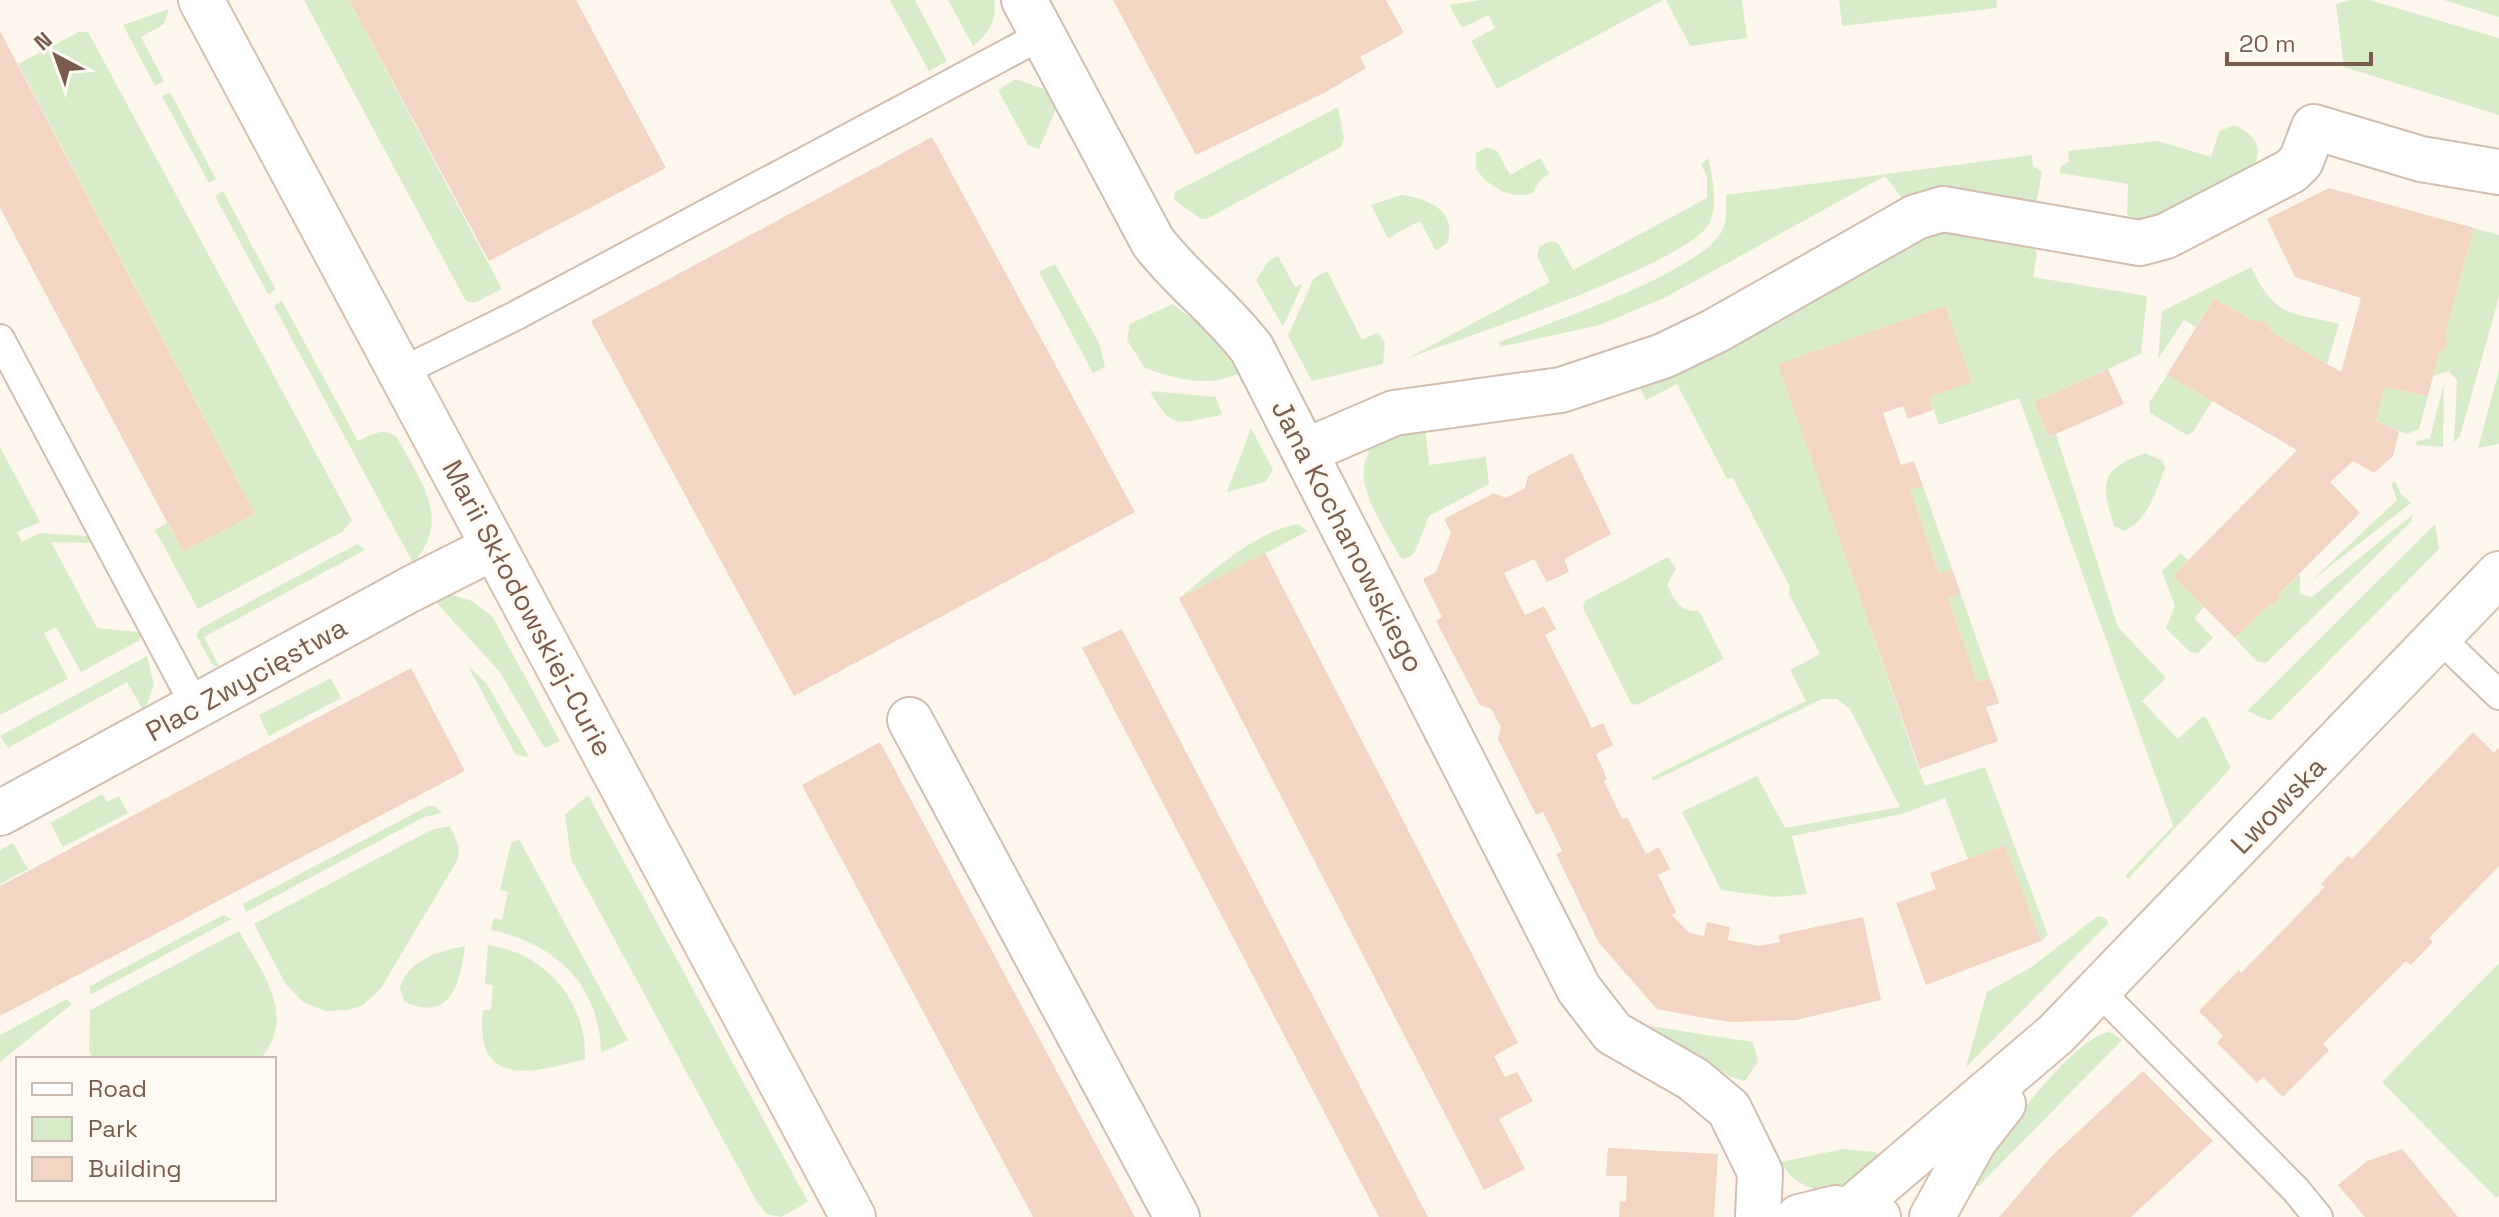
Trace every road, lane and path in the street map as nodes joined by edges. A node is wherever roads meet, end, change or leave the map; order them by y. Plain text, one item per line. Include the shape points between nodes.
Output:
1 (201, 0) edge
2 (1033, 17) edge
3 (2499, 172) edge
4 (0, 339) edge
5 (401, 372) junction
6 (1306, 451) junction
7 (494, 547) junction
8 (2499, 574) edge
9 (2440, 638) junction
10 (2499, 695) edge
11 (196, 707) junction
12 (910, 720) dead end
13 (0, 813) edge
14 (2099, 991) junction
15 (2056, 1034) junction
16 (1760, 1172) junction
17 (1837, 1213) edge
18 (853, 1217) edge
19 (1177, 1217) edge
20 (1758, 1217) edge
21 (1932, 1217) edge
22 (2318, 1217) edge

1 - 5 street, Marii Skłodowskiej-Curie
2 - 5 lane
2 - 6 street, Jana Kochanowskiego via 1153,242 1238,330
3 - 6 street via 2421,159 2314,127 2301,161 2291,171 2166,236 2140,243 1943,209 1916,217 1663,356 1561,390 1394,413
4 - 11 lane
5 - 7 street, Marii Skłodowskiej-Curie
6 - 16 street, Jana Kochanowskiego via 1579,989 1613,1033 1693,1079 1729,1109
7 - 11 street, Plac Zwycięstwa
7 - 18 street, Marii Skłodowskiej-Curie
8 - 9 street, Lwowska
9 - 10 lane
9 - 14 street, Lwowska
11 - 13 street, Plac Zwycięstwa
12 - 19 street
14 - 15 street, Lwowska
14 - 22 lane
15 - 17 street, Lwowska
15 - 21 street, Lwowska via 1974,1141
16 - 17 street, Jana Kochanowskiego via 1793,1196
16 - 20 street, Jana Kochanowskiego

